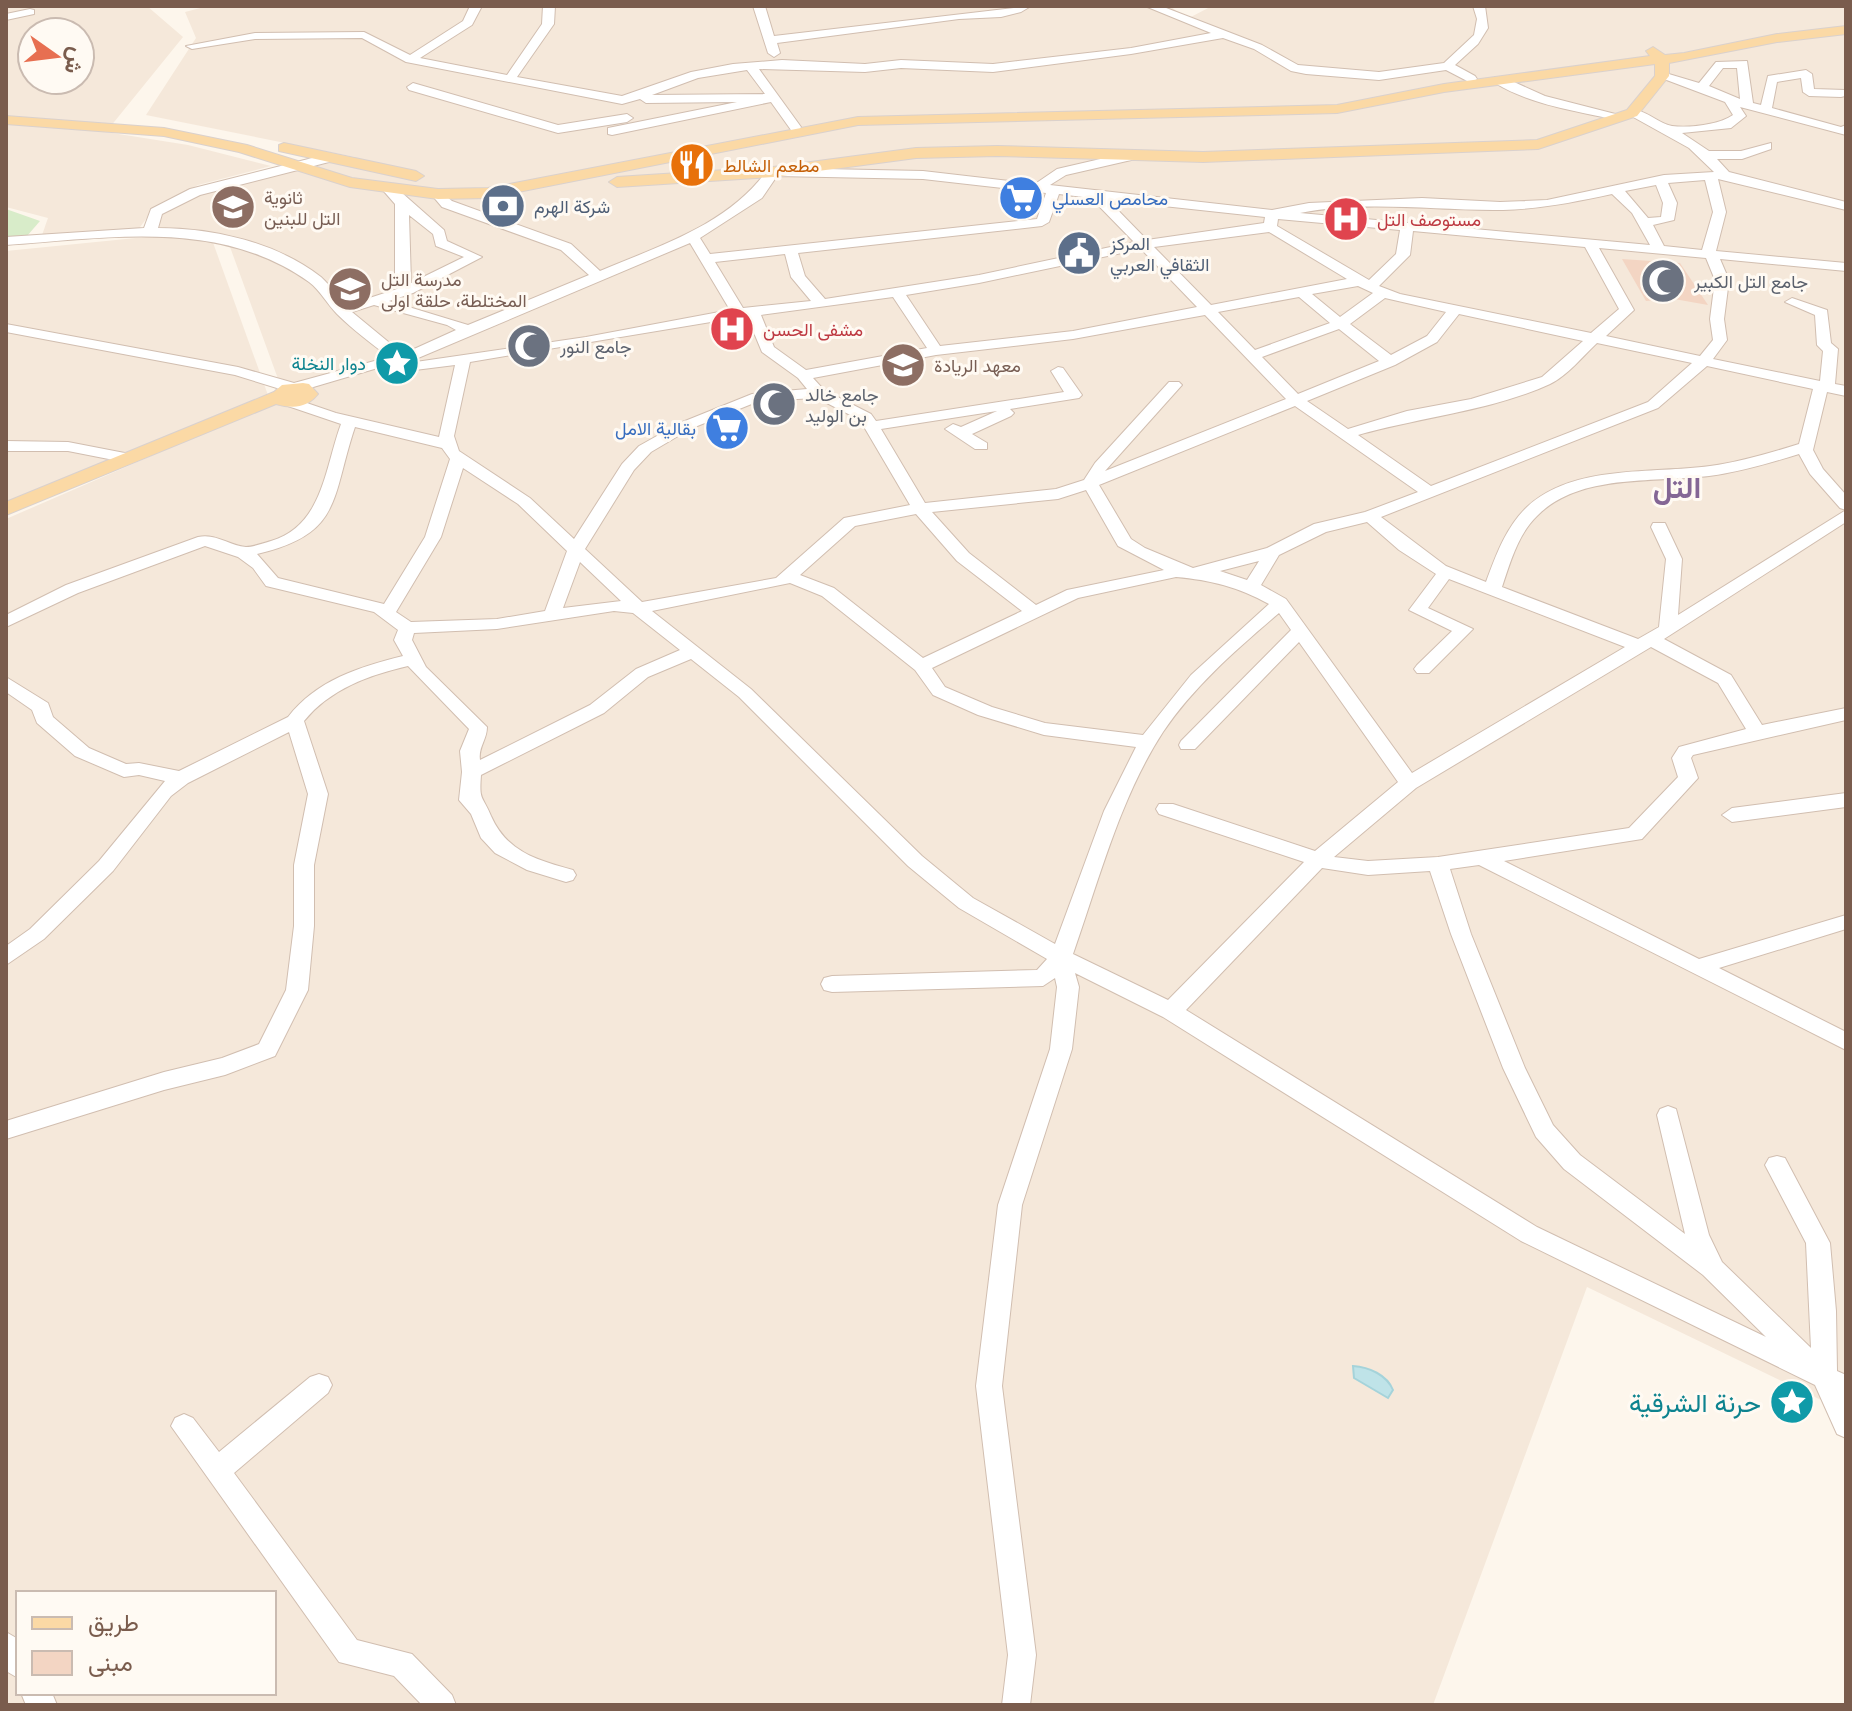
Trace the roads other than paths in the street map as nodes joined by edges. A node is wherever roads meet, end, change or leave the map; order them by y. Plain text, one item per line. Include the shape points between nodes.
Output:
1 (476, 6) edge
2 (549, 6) edge
3 (759, 6) edge
4 (1025, 6) edge
5 (1151, 6) edge
6 (1479, 6) edge
7 (30, 12) dead end
8 (6, 17) edge
9 (1846, 30) edge
10 (1822, 33) junction
11 (1224, 34) junction
12 (770, 40) junction
13 (192, 46) dead end
14 (1640, 54) junction
15 (410, 60) junction
16 (778, 65) junction
17 (1448, 66) junction
18 (751, 67) junction
19 (1662, 69) junction
20 (511, 77) junction
21 (1471, 79) junction
22 (1499, 80) junction
23 (413, 87) dead end
24 (1702, 87) junction
25 (1844, 95) edge
26 (774, 98) junction
27 (700, 99) junction
28 (622, 100) junction
29 (1730, 100) junction
30 (1747, 104) junction
31 (1766, 109) junction
32 (1627, 115) junction
33 (6, 118) edge
34 (795, 127) junction
35 (1846, 129) edge
36 (1668, 130) junction
37 (612, 131) dead end
38 (1767, 146) dead end
39 (1135, 155) junction
40 (1708, 155) junction
41 (328, 158) junction
42 (296, 166) junction
43 (773, 172) junction
44 (399, 174) junction
45 (1717, 176) junction
46 (720, 177) junction
47 (1660, 180) junction
48 (538, 183) junction
49 (388, 188) junction
50 (489, 188) junction
51 (1037, 188) junction
52 (1054, 190) junction
53 (1616, 191) junction
54 (1093, 192) junction
55 (438, 194) junction
56 (402, 203) junction
57 (1846, 206) edge
58 (1271, 221) junction
59 (1645, 222) junction
60 (1407, 228) junction
61 (150, 232) junction
62 (693, 237) junction
63 (6, 241) edge
64 (1145, 244) junction
65 (1591, 246) junction
66 (790, 249) junction
67 (1660, 252) junction
68 (1710, 256) junction
69 (704, 259) junction
70 (1845, 266) edge
71 (597, 276) junction
72 (1371, 287) junction
73 (408, 290) junction
74 (898, 293) junction
75 (1305, 294) junction
76 (374, 301) junction
77 (1792, 302) dead end
78 (822, 304) junction
79 (1455, 310) junction
80 (342, 311) junction
81 (1206, 311) junction
82 (746, 312) junction
83 (1340, 324) junction
84 (6, 328) edge
85 (468, 330) junction
86 (1596, 340) junction
87 (936, 351) junction
88 (1254, 355) junction
89 (464, 357) junction
90 (402, 362) junction
91 (1390, 362) junction
92 (1703, 362) junction
93 (1058, 371) dead end
94 (803, 375) junction
95 (1174, 385) dead end
96 (1824, 387) junction
97 (1846, 391) edge
98 (819, 393) junction
99 (293, 394) junction
100 (1296, 400) junction
101 (1019, 404) junction
102 (933, 416) junction
103 (350, 420) junction
104 (872, 426) junction
105 (961, 433) junction
106 (1346, 434) junction
107 (447, 444) junction
108 (6, 446) edge
109 (981, 446) dead end
110 (1807, 446) junction
111 (129, 458) junction
112 (458, 459) junction
113 (1090, 483) junction
114 (1429, 492) junction
115 (1846, 505) edge
116 (920, 508) junction
117 (6, 509) edge
118 (1846, 515) edge
119 (1370, 516) junction
120 (6, 519) edge
121 (1659, 527) dead end
122 (576, 549) junction
123 (1273, 552) junction
124 (244, 553) junction
125 (1446, 572) junction
126 (1189, 573) junction
127 (788, 576) junction
128 (1251, 587) junction
129 (1492, 590) junction
130 (1280, 603) junction
131 (638, 608) junction
132 (1034, 612) junction
133 (387, 613) junction
134 (552, 616) junction
135 (6, 622) edge
136 (407, 628) junction
137 (1668, 629) junction
138 (1300, 631) junction
139 (1645, 642) junction
140 (692, 652) junction
141 (413, 659) junction
142 (921, 666) junction
143 (1423, 669) dead end
144 (6, 683) edge
145 (1846, 714) edge
146 (295, 721) junction
147 (1757, 732) junction
148 (1148, 742) junction
149 (1188, 745) dead end
150 (472, 772) junction
151 (181, 778) junction
152 (1409, 783) junction
153 (1846, 800) edge
154 (1166, 809) dead end
155 (1732, 815) dead end
156 (1482, 858) junction
157 (1317, 860) junction
158 (1438, 864) junction
159 (566, 875) dead end
160 (1846, 922) edge
161 (6, 957) edge
162 (1061, 957) junction
163 (1697, 967) junction
164 (832, 984) dead end
165 (1171, 1011) junction
166 (1846, 1042) edge
167 (1668, 1115) dead end
168 (6, 1130) edge
169 (1777, 1165) dead end
170 (1712, 1268) junction
171 (1835, 1382) edge
172 (319, 1385) dead end
173 (184, 1426) dead end
174 (1846, 1426) edge
175 (216, 1471) junction
176 (442, 1705) edge
177 (1016, 1705) edge

1 - 15 street via 468,23
2 - 20 street via 548,24
3 - 12 street
4 - 12 street via 1011,14
5 - 11 street
6 - 17 street via 1479,38
7 - 8 street
9 - 10 main road
10 - 14 main road via 1725,38
10 - 19 main road
11 - 16 street via 993,68
11 - 17 street via 1306,70 1379,76
12 - 16 street
13 - 15 street via 255,36 364,35
14 - 19 main road
14 - 21 main road
14 - 22 main road
15 - 20 street
16 - 18 street
17 - 21 street
18 - 26 street
18 - 28 street via 695,75
19 - 24 street
19 - 32 main road
20 - 28 street
21 - 34 main road via 1309,105 887,112
22 - 32 street via 1529,94
22 - 48 main road via 1299,112 858,121
23 - 27 street via 558,129
24 - 29 street
24 - 30 street via 1720,65 1743,64
25 - 31 street via 1809,92 1806,74 1793,74 1772,79
26 - 27 street
26 - 34 street
26 - 37 street
27 - 28 street
29 - 30 street
29 - 36 street via 1740,116 1727,125
30 - 31 street
31 - 35 street
32 - 36 street
32 - 39 main road via 1538,144
33 - 41 main road via 172,127
33 - 42 main road via 164,132
34 - 50 main road
36 - 40 street
38 - 40 street via 1742,155
39 - 43 main road via 916,153
39 - 51 street via 1062,172
40 - 45 street
41 - 42 street
41 - 44 main road
42 - 49 main road
42 - 61 street via 176,199 156,212
43 - 46 main road
43 - 51 street via 923,175
43 - 62 street via 757,195
44 - 49 main road
44 - 50 main road
45 - 47 street
45 - 57 street
45 - 68 street via 1721,215 1708,248
46 - 48 main road
46 - 50 main road via 580,191
47 - 53 street
47 - 59 street via 1670,203 1667,220
48 - 50 main road
49 - 55 main road
49 - 56 street
50 - 55 main road
51 - 52 street
52 - 54 street
52 - 66 street via 1042,222
53 - 58 street via 1547,204 1309,207
53 - 59 street
54 - 58 street
54 - 64 street
55 - 71 street via 447,204 566,247
56 - 73 street via 401,265
56 - 73 street via 439,233 441,243 475,257
58 - 60 street
58 - 64 street
58 - 72 street
59 - 67 street
60 - 65 street
60 - 72 street via 1403,255
61 - 63 street
61 - 80 street via 207,233 267,252 316,280
62 - 69 street
62 - 71 street
64 - 74 street
64 - 81 street
65 - 67 street
65 - 86 street via 1627,310
66 - 69 street
66 - 78 street via 798,277
67 - 68 street
68 - 70 street
68 - 92 street via 1722,280 1720,340
69 - 82 street
71 - 85 street
72 - 75 street
72 - 79 street
72 - 83 street
73 - 76 street
74 - 78 street
74 - 87 street
75 - 81 street
75 - 83 street
76 - 80 street
76 - 85 street
77 - 96 street via 1822,313 1824,345 1831,349
78 - 82 street
79 - 86 street
79 - 91 street via 1432,339
80 - 90 street
81 - 87 street via 1041,340
81 - 88 street
82 - 89 street
82 - 94 street via 767,349
83 - 88 street
83 - 91 street
84 - 99 street via 155,354
85 - 90 street
86 - 92 street
86 - 106 street via 1547,380
87 - 94 street
88 - 100 street
89 - 90 street
89 - 107 street
90 - 99 street
91 - 100 street
92 - 96 street
92 - 114 street via 1653,405
93 - 101 street via 1074,395
94 - 98 street
95 - 113 street
96 - 97 street
96 - 110 street
98 - 104 street via 866,417
98 - 122 street via 757,397 685,426 645,449
99 - 103 street via 331,417
99 - 111 main road
99 - 120 main road
100 - 106 street
100 - 113 street
101 - 102 street
101 - 105 street
102 - 104 street
102 - 105 street
103 - 107 street
103 - 124 street via 317,520 292,539
104 - 116 street
105 - 109 street
106 - 114 street
107 - 112 street
108 - 111 street via 86,446
110 - 115 street via 1816,471
110 - 129 street via 1723,469 1567,489 1537,506 1511,540
111 - 117 main road
112 - 122 street via 524,501
112 - 133 street via 433,537
113 - 116 street via 1058,494
113 - 126 street via 1124,542
114 - 119 street
116 - 127 street via 850,522
116 - 132 street via 963,557
118 - 137 street
119 - 123 street via 1320,528
119 - 125 street
121 - 137 street via 1674,559
122 - 131 street
122 - 134 street
123 - 126 street
123 - 128 street
124 - 133 street via 261,564 272,582
124 - 135 street via 204,541 72,589
125 - 129 street
125 - 143 street via 1418,610 1464,629
126 - 128 street
126 - 132 street via 1073,594
127 - 131 street via 781,582
127 - 142 street via 828,592
128 - 130 street
129 - 139 street
130 - 138 street
130 - 148 street via 1195,682
131 - 134 street via 614,606
131 - 140 street
132 - 142 street
133 - 136 street
134 - 136 street
136 - 141 street via 403,640
137 - 139 street
138 - 149 street
138 - 152 street
139 - 147 street via 1725,679
139 - 152 street
140 - 150 street via 642,673 597,709
140 - 162 street via 745,693 915,861 966,903
141 - 146 street via 351,678 308,702
141 - 150 street via 437,690 478,727 469,751
142 - 148 street via 939,691 985,711 1044,729
144 - 151 street via 41,707 44,719 82,752 124,771
145 - 147 street
146 - 151 street
146 - 168 street via 318,794 304,865 297,990 267,1050
147 - 156 street via 1686,751 1681,758 1688,778 1637,834
148 - 162 street via 1130,773
150 - 159 street via 469,800 483,813 488,834 541,870
151 - 161 street via 164,791 106,866
152 - 157 street
153 - 155 street
154 - 157 street
156 - 158 street
156 - 163 street
157 - 158 street via 1368,868
157 - 165 street
158 - 170 street via 1514,1068 1544,1131 1572,1162
160 - 163 street
162 - 164 street via 1043,978
162 - 165 street
162 - 177 street via 1068,987 1061,1049 1010,1205 989,1386 1022,1655
163 - 166 street
165 - 171 street via 1529,1234
167 - 170 street via 1697,1235
169 - 171 street via 1818,1243
170 - 171 street
171 - 174 street
172 - 175 street
173 - 175 street
175 - 176 street via 349,1652 402,1664

